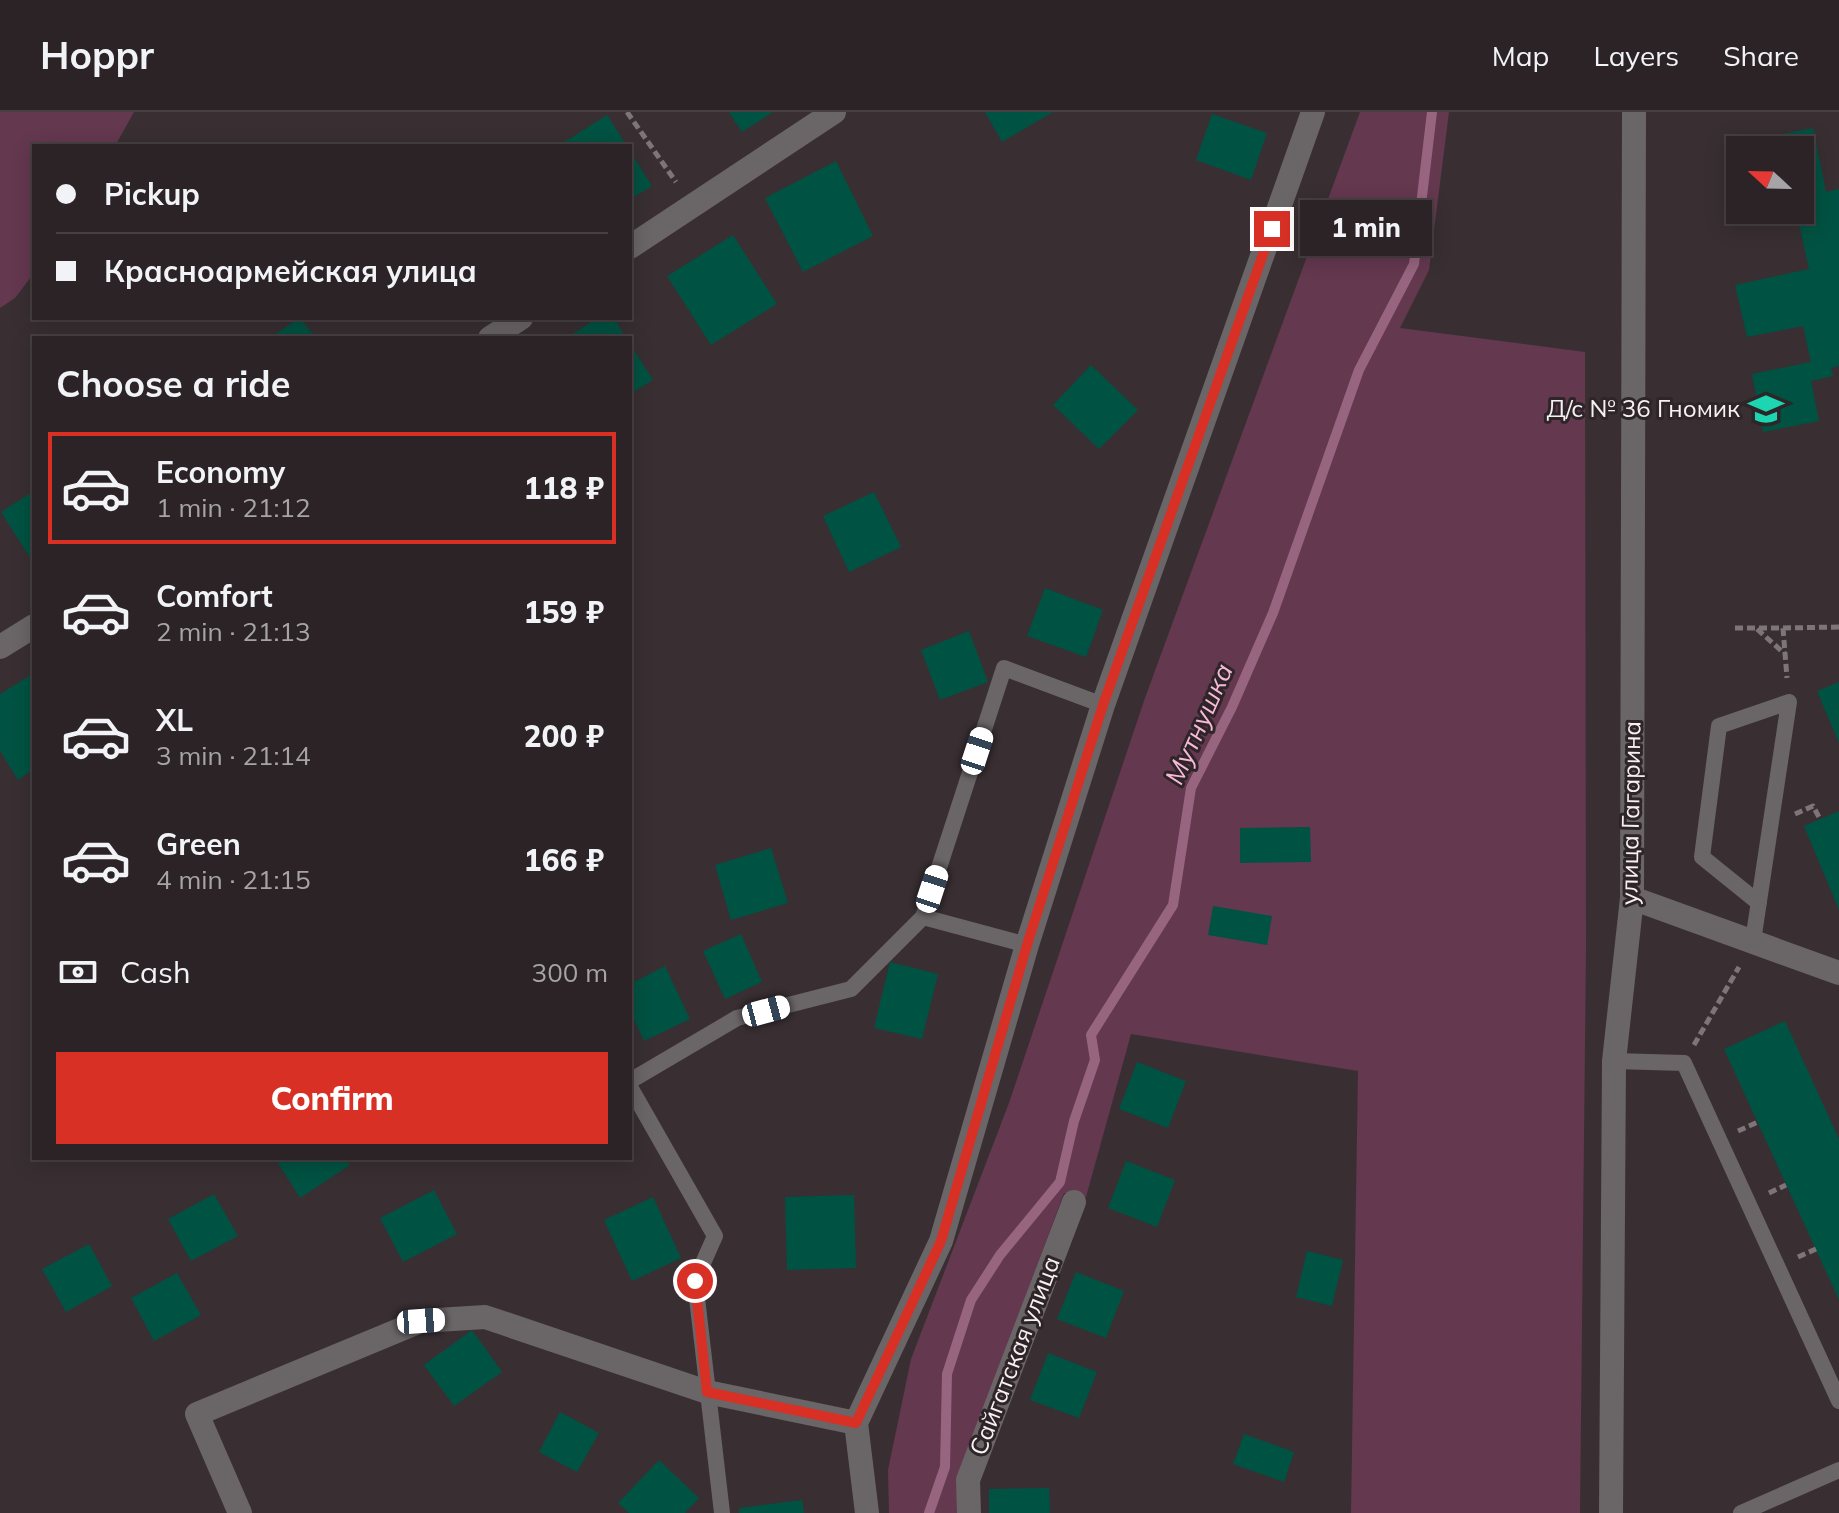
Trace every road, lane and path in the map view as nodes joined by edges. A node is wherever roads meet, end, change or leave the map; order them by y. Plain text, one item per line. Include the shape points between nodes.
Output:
1 (627, 112) edge
2 (834, 112) edge
3 (1313, 112) edge
4 (1634, 112) edge
5 (693, 206) junction
6 (632, 246) edge
7 (518, 320) edge
8 (493, 336) edge
9 (32, 627) edge
10 (1839, 627) edge
11 (1735, 628) dead end
12 (1757, 628) junction
13 (1783, 628) junction
14 (0, 647) edge
15 (1785, 654) junction
16 (1789, 702) junction
17 (1103, 705) junction
18 (1806, 809) dead end
19 (1820, 819) dead end
20 (1632, 898) junction
21 (1759, 903) junction
22 (923, 917) junction
23 (1753, 941) junction
24 (1027, 945) junction
25 (1839, 973) edge
26 (1614, 1061) junction
27 (1684, 1063) junction
28 (632, 1083) edge
29 (632, 1088) edge
30 (1758, 1122) dead end
31 (1745, 1128) dead end
32 (1074, 1202) dead end
33 (707, 1392) junction
34 (1839, 1401) edge
35 (856, 1423) junction
36 (1839, 1470) edge
37 (240, 1513) edge
38 (722, 1513) edge
39 (867, 1513) edge
40 (969, 1513) edge
41 (1611, 1513) edge
42 (1741, 1513) edge

1 - 5 path
2 - 5 street
3 - 17 street
4 - 20 street, улица Гагарина
5 - 6 street
7 - 8 street
9 - 14 street
10 - 13 path
11 - 12 path
12 - 13 path
12 - 15 path
13 - 15 path
15 - 16 path
16 - 21 lane
16 - 21 lane via 1719,726 1702,857
17 - 22 lane via 1004,668
17 - 24 street
18 - 19 path via 1813,806
20 - 23 street
20 - 26 street, улица Гагарина
21 - 23 lane
22 - 24 lane
22 - 28 lane via 851,989 737,1018
23 - 25 street
23 - 27 path
24 - 35 street via 941,1241
26 - 27 lane
26 - 41 street, улица Гагарина
27 - 34 lane
29 - 33 lane via 715,1236 695,1281
30 - 31 path
32 - 40 street, Сайгатская улица via 968,1480
33 - 35 street
33 - 37 street via 485,1317 421,1321 197,1414
33 - 38 lane
35 - 39 street
36 - 42 lane

